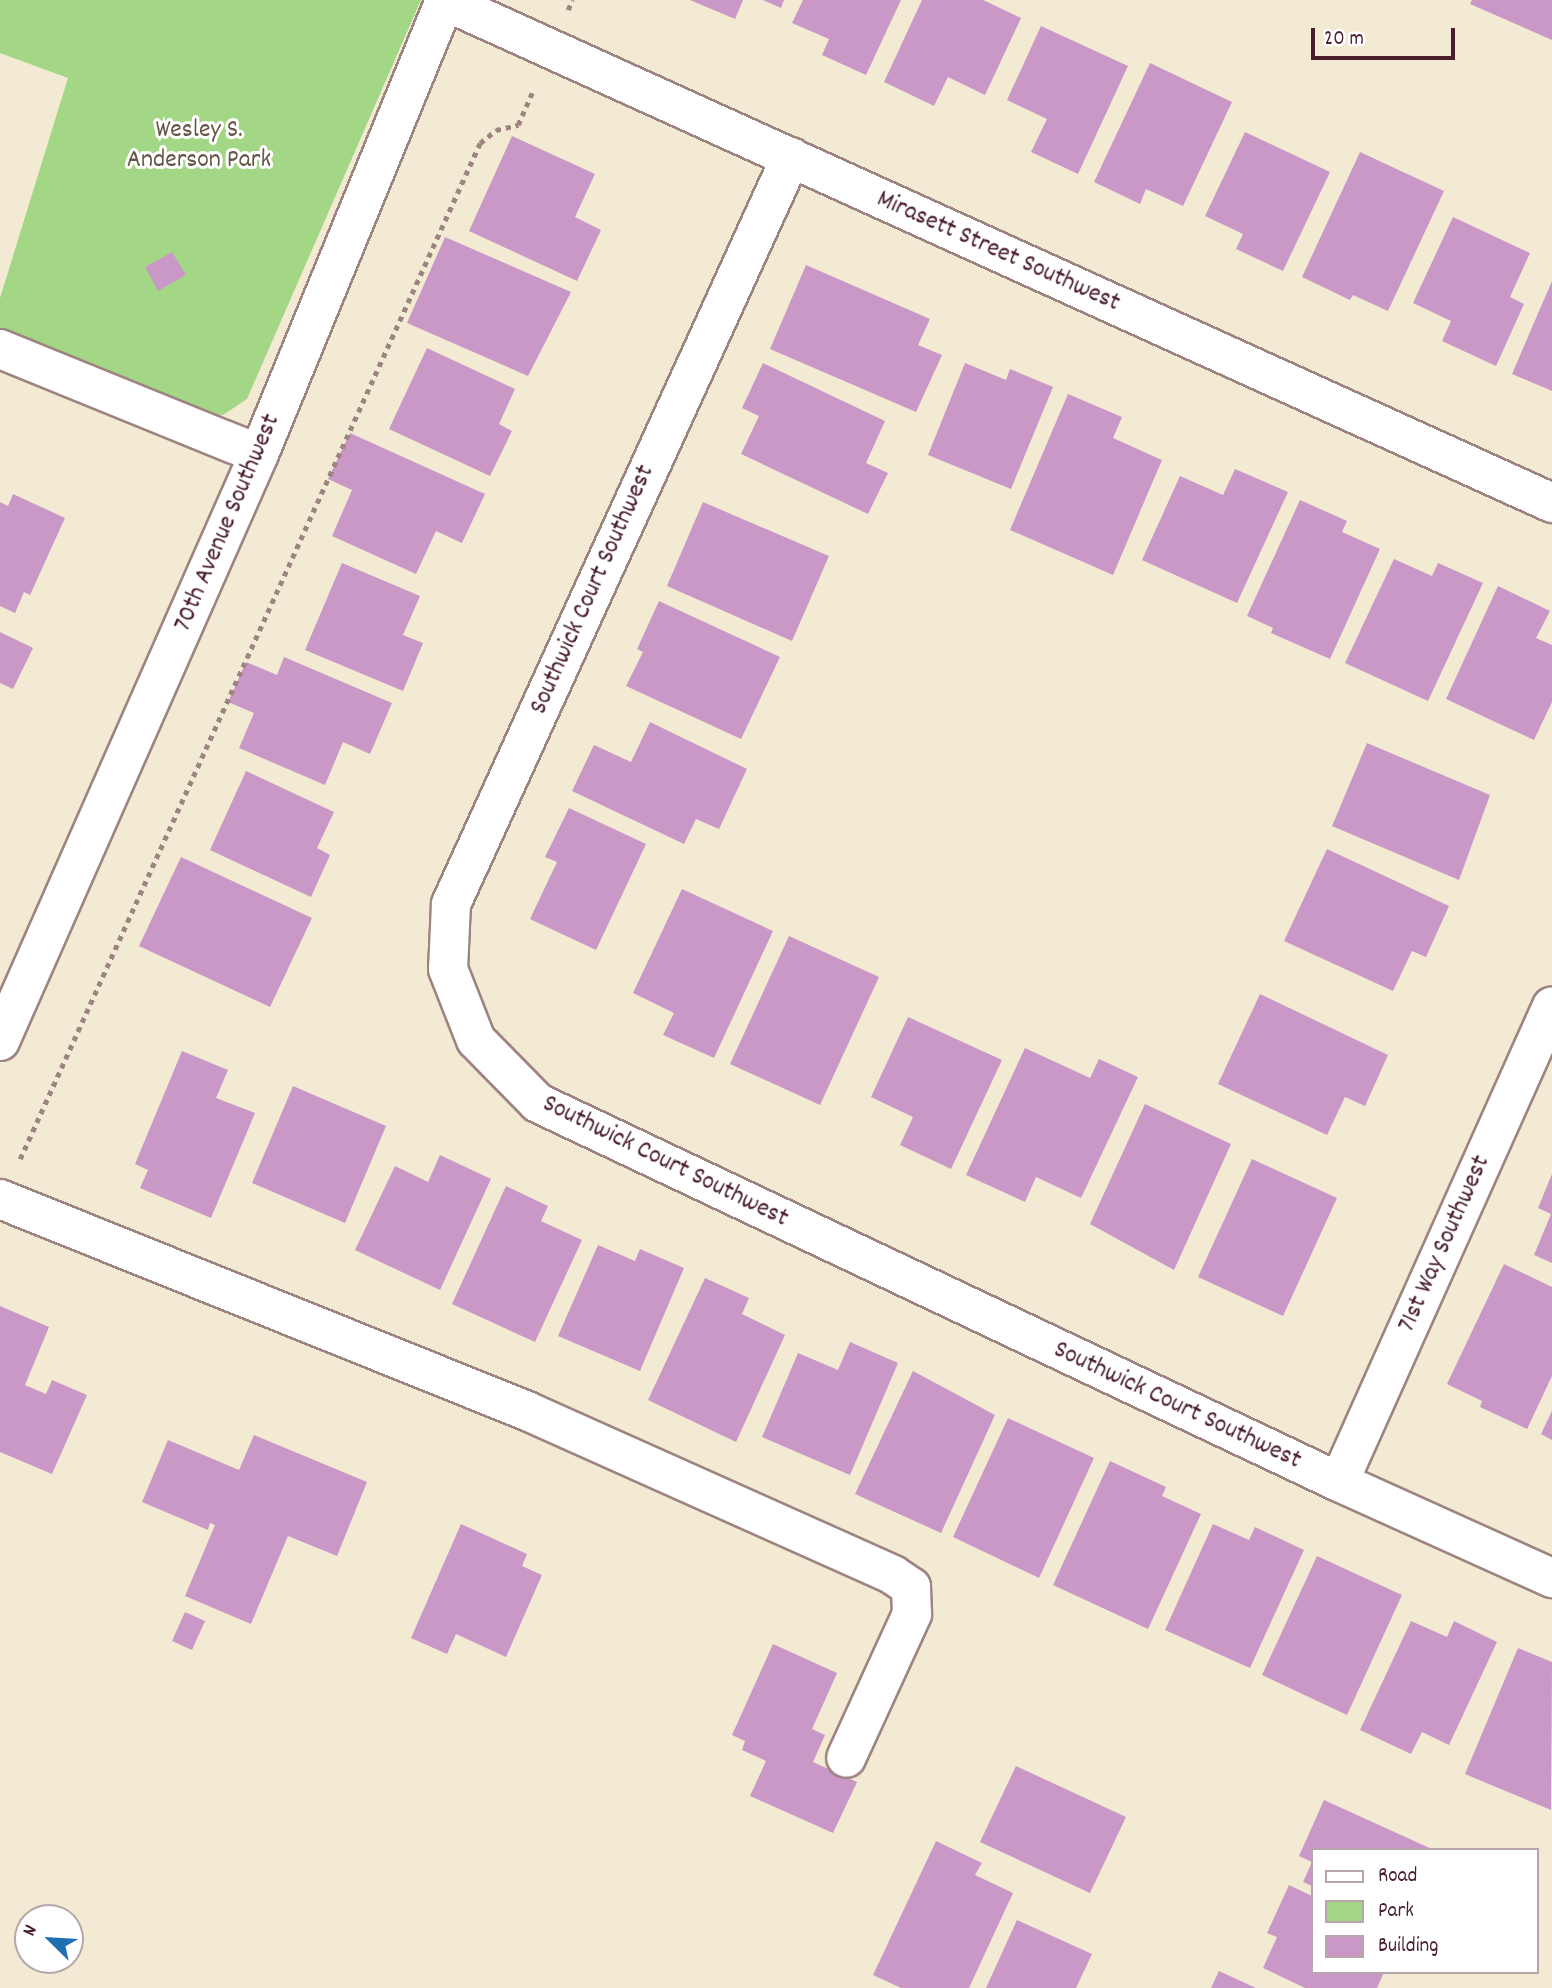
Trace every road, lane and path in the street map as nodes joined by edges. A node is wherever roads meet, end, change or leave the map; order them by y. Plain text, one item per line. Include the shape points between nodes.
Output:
1 (572, 0) edge
2 (445, 1) edge
3 (551, 49) junction
4 (791, 157) junction
5 (0, 349) edge
6 (259, 454) junction
7 (1552, 503) edge
8 (1552, 1006) edge
9 (0, 1041) edge
10 (0, 1200) edge
11 (1339, 1482) junction
12 (1552, 1578) edge
13 (846, 1758) dead end

1 - 3 path
2 - 3 street, Mirasett Street Southwest
2 - 6 street, 70th Avenue Southwest
3 - 4 street, Mirasett Street Southwest
3 - 10 path via 518,125 496,130 480,143
4 - 7 street, Mirasett Street Southwest
4 - 11 street, Southwick Court Southwest via 451,904 448,969 476,1040 538,1103
5 - 6 street
6 - 9 street, 70th Avenue Southwest
8 - 11 street, 71st Way Southwest
10 - 13 street via 527,1411 902,1581 911,1587 912,1614
11 - 12 street, Southwick Court Southwest

